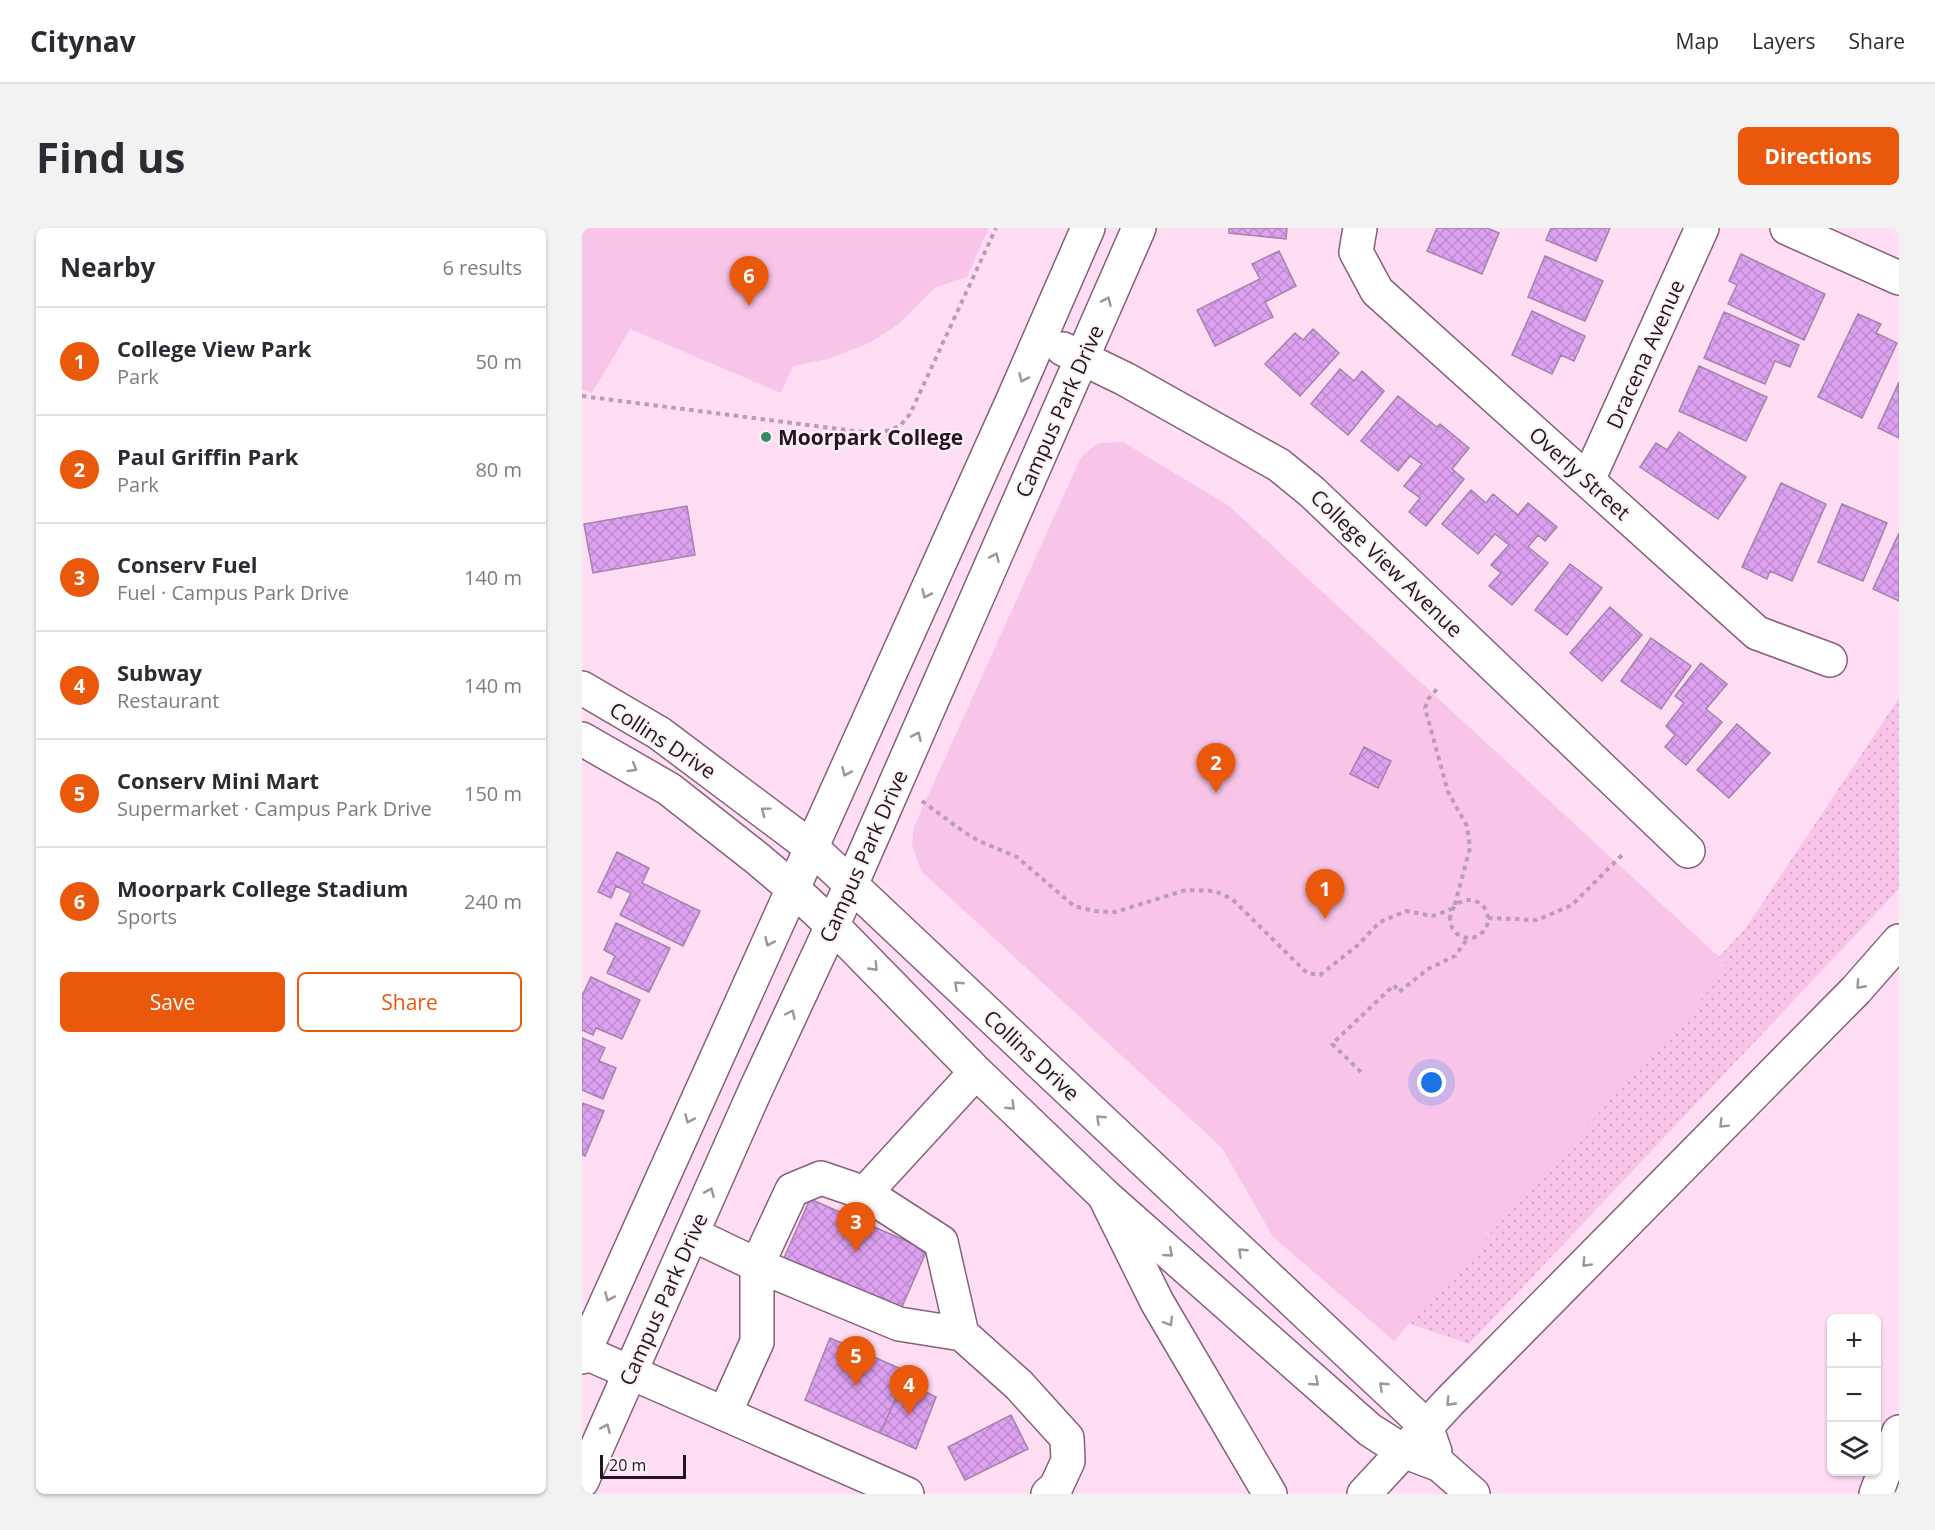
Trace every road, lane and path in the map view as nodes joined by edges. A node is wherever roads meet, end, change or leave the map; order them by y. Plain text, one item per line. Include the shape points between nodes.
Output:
1 (996, 228) edge
2 (1088, 228) edge
3 (1139, 228) edge
4 (1702, 228) edge
5 (1787, 228) edge
6 (1358, 240) edge
7 (1899, 278) edge
8 (1040, 339) junction
9 (1082, 358) junction
10 (582, 396) edge
11 (1588, 480) junction
12 (1830, 660) dead end
13 (582, 688) edge
14 (1438, 688) dead end
15 (582, 739) edge
16 (921, 801) dead end
17 (811, 847) junction
18 (1688, 851) dead end
19 (1622, 855) dead end
20 (851, 885) junction
21 (792, 888) junction
22 (1454, 908) junction
23 (1488, 918) junction
24 (833, 926) junction
25 (1467, 939) junction
26 (1899, 941) edge
27 (976, 1072) junction
28 (1361, 1072) dead end
29 (865, 1193) junction
30 (1104, 1195) junction
31 (692, 1234) junction
32 (757, 1264) junction
33 (962, 1334) junction
34 (583, 1354) edge
35 (632, 1371) junction
36 (725, 1413) junction
37 (1426, 1426) junction
38 (1899, 1432) edge
39 (1403, 1451) junction
40 (1440, 1465) junction
41 (582, 1481) edge
42 (1054, 1492) edge
43 (907, 1494) edge
44 (1270, 1494) edge
45 (1364, 1494) edge
46 (1473, 1494) edge
47 (1876, 1494) edge

1 - 10 path via 910,414 900,426 879,434
2 - 8 main road
9 -> 3 main road, Campus Park Drive
4 - 11 main road, Dracena Avenue
5 - 7 main road
6 - 11 main road, Overly Street via 1377,291
8 - 9 main road, College View Avenue
8 -> 17 main road
9 - 18 main road, College View Avenue via 1279,465 1312,492
20 -> 9 main road, Campus Park Drive
11 - 12 main road, Overly Street via 1757,633
17 -> 13 main road, Collins Drive via 659,733
14 - 22 path via 1425,708 1448,792 1467,826 1470,848
15 -> 21 main road, Collins Drive via 669,789
16 - 22 path via 979,841 1017,857 1074,906 1115,912 1186,890 1215,891 1232,899 1307,974 1320,975 1380,922 1406,911 1433,916
17 - 20 main road, Collins Drive
17 - 21 main road
19 - 23 path via 1572,906 1537,920
20 - 24 main road, Campus Park Drive
37 -> 20 main road, Collins Drive
21 - 24 main road, Collins Drive
21 -> 34 main road
22 - 23 path via 1463,901 1475,901
22 - 25 path via 1450,914 1452,927
23 - 25 path via 1485,931
24 -> 27 main road, Collins Drive
31 -> 24 main road, Campus Park Drive
25 - 28 path via 1455,956 1428,969 1399,992 1394,986 1332,1044
26 -> 37 main road via 1856,990
27 - 29 main road
27 -> 30 main road, Collins Drive
29 - 32 main road via 821,1178 792,1190
29 - 33 main road via 941,1242
30 -> 39 main road, Collins Drive via 1370,1430
30 -> 44 main road via 1157,1302
31 - 32 main road
31 - 35 main road, Campus Park Drive
32 - 33 main road via 898,1324
32 - 36 main road via 757,1342
33 - 42 main road via 1019,1385 1067,1438 1068,1461
34 - 35 main road
35 - 36 main road
41 -> 35 main road, Campus Park Drive
36 - 43 main road
37 - 39 main road
37 - 40 main road, Collins Drive
38 - 47 main road
39 - 40 main road, Collins Drive
39 - 45 main road
40 - 46 main road, Collins Drive

